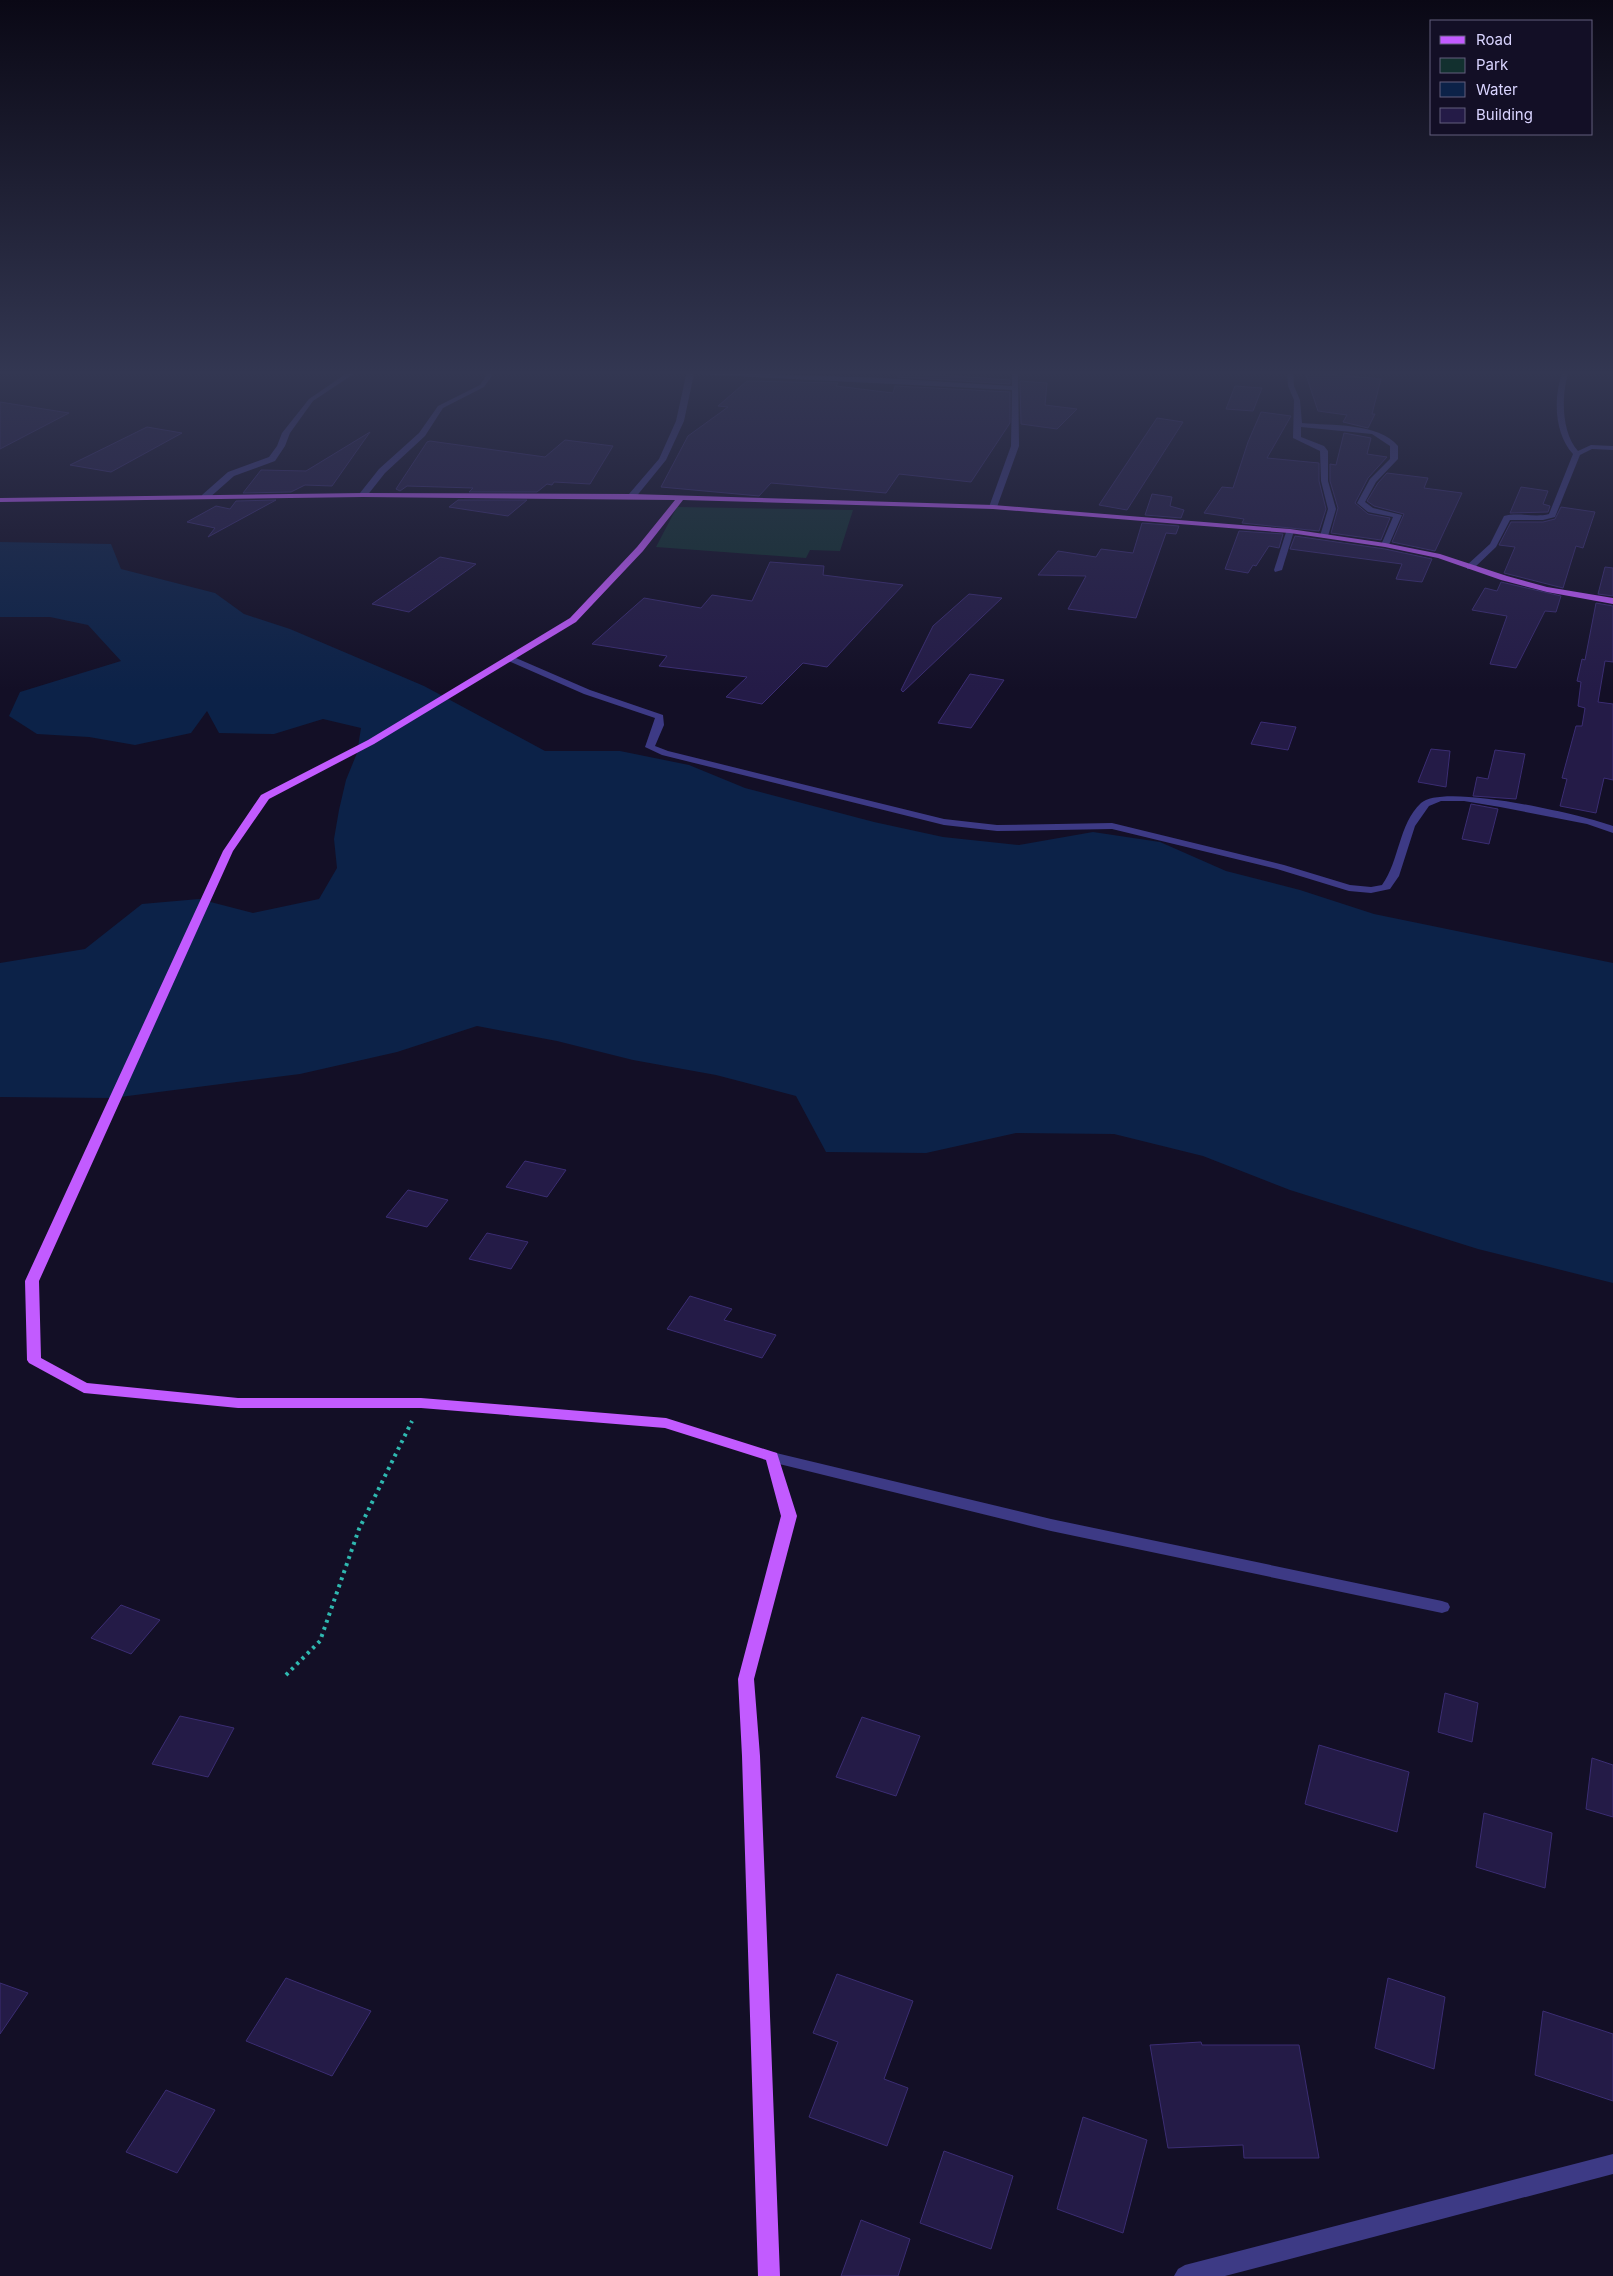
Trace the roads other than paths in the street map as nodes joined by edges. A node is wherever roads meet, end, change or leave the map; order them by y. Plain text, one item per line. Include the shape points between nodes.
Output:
1 (227, 477) edge
2 (377, 477) edge
3 (648, 477) edge
4 (1004, 477) edge
5 (1325, 477) edge
6 (1377, 477) edge
7 (1567, 477) edge
8 (363, 495) junction
9 (632, 496) junction
10 (205, 497) junction
11 (680, 498) junction
12 (0, 500) edge
13 (993, 507) junction
14 (1290, 531) junction
15 (1324, 536) junction
16 (1385, 545) junction
17 (1470, 567) junction
18 (1278, 570) dead end
19 (1613, 601) edge
20 (509, 658) junction
21 (1613, 830) edge
22 (772, 1457) junction
23 (1442, 1607) dead end
24 (1613, 2164) edge
25 (769, 2276) edge
26 (1185, 2276) edge

1 - 10 street
2 - 8 street
3 - 9 street
4 - 13 street
5 - 15 street via 1328,502 1332,508
6 - 16 street via 1361,503 1371,510 1398,515
7 - 17 street via 1549,517 1515,514 1507,518 1493,545
8 - 9 main road
8 - 10 main road
9 - 11 main road
10 - 12 main road
11 - 13 main road
11 - 20 main road via 640,549 573,620
13 - 14 main road
14 - 15 main road
14 - 18 street
15 - 16 main road
16 - 17 main road via 1440,556
17 - 19 main road via 1547,589
20 - 21 street via 587,692 660,717 660,725 650,747 665,753 944,822 997,828 1112,826 1280,866 1349,888 1372,890 1386,887 1394,876 1410,826 1425,804 1440,798 1464,798 1589,820
20 - 22 main road via 372,742 265,797 228,851 32,1281 34,1360 84,1388 238,1404 421,1403 666,1423
22 - 23 street via 1051,1525
22 - 25 main road via 789,1516 746,1679
24 - 26 street

